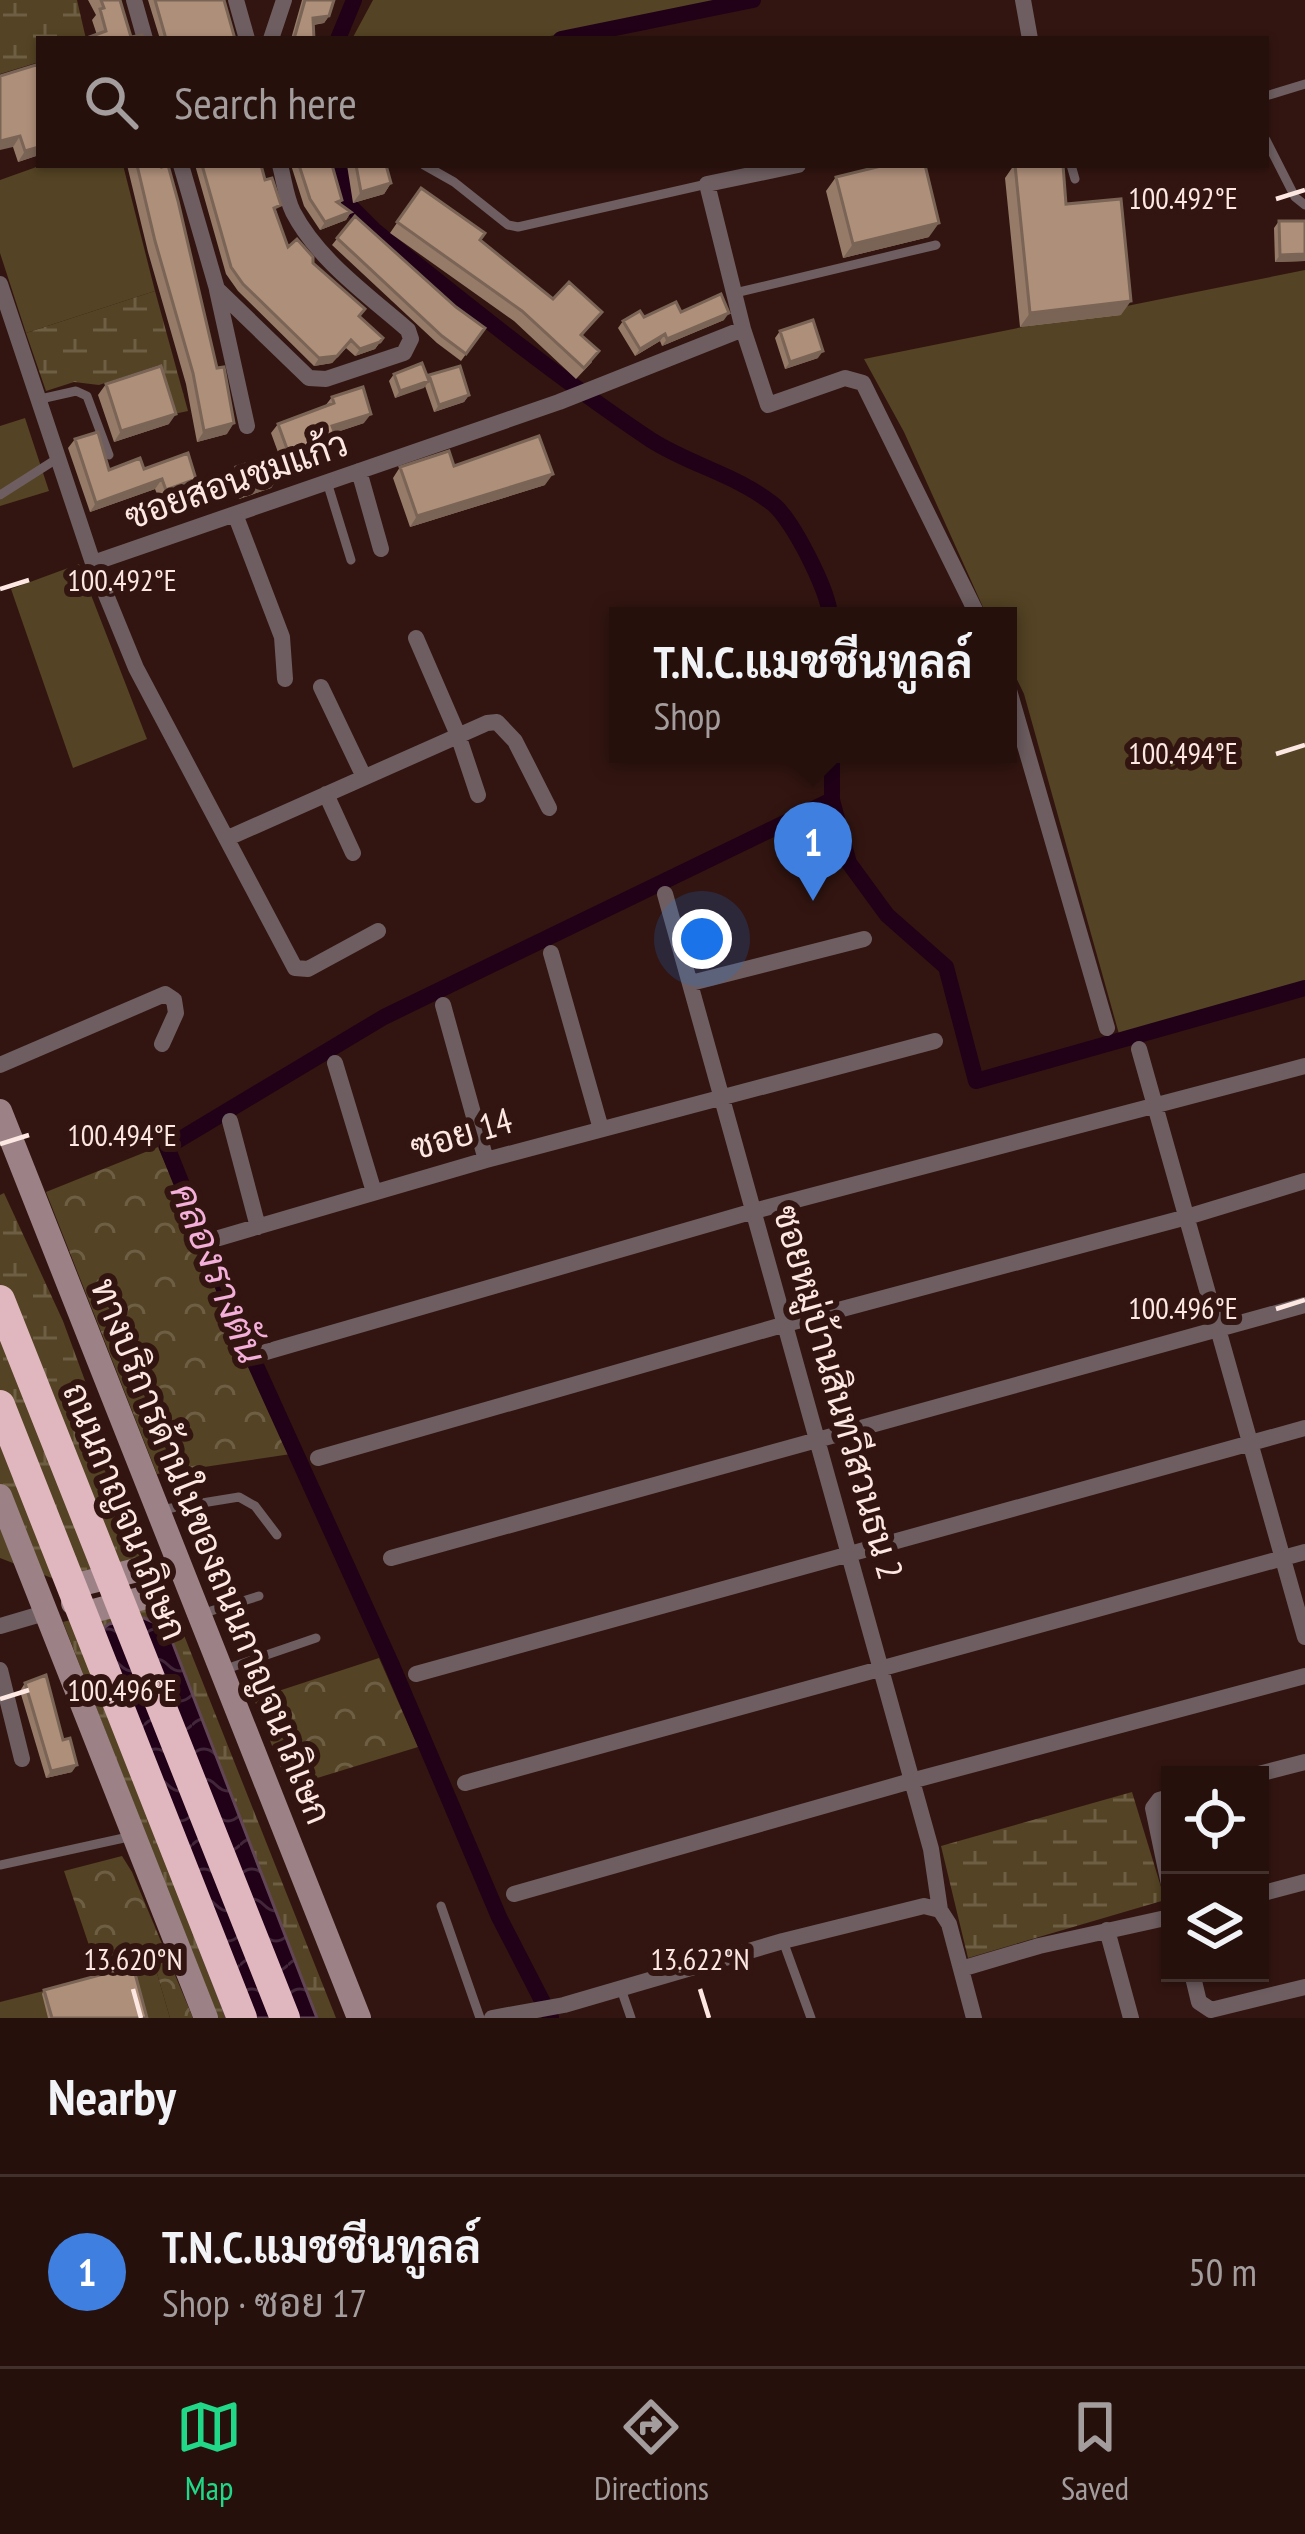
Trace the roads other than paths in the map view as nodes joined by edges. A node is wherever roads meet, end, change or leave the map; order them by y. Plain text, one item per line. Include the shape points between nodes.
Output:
1 (134, 0) edge
2 (236, 0) edge
3 (284, 0) edge
4 (1023, 0) edge
5 (144, 36) edge
6 (246, 36) edge
7 (273, 36) edge
8 (1029, 36) edge
9 (1305, 83) edge
10 (1269, 95) edge
11 (1269, 146) edge
12 (182, 168) edge
13 (281, 168) edge
14 (429, 168) edge
15 (784, 168) edge
16 (1072, 168) edge
17 (1075, 178) dead end
18 (707, 184) junction
19 (1305, 205) edge
20 (937, 245) edge
21 (0, 284) edge
22 (217, 289) junction
23 (734, 293) junction
24 (743, 329) junction
25 (36, 400) junction
26 (248, 426) dead end
27 (109, 455) edge
28 (55, 460) junction
29 (359, 471) junction
30 (327, 482) junction
31 (0, 495) edge
32 (235, 514) junction
33 (381, 549) dead end
34 (351, 560) dead end
35 (93, 563) junction
36 (974, 607) edge
37 (416, 638) dead end
38 (285, 679) dead end
39 (321, 687) dead end
40 (1017, 718) edge
41 (458, 735) junction
42 (364, 777) junction
43 (326, 794) junction
44 (478, 795) dead end
45 (549, 808) dead end
46 (228, 838) junction
47 (353, 853) dead end
48 (665, 894) dead end
49 (378, 931) dead end
50 (864, 939) dead end
51 (551, 953) dead end
52 (691, 982) junction
53 (442, 1006) dead end
54 (1106, 1028) dead end
55 (935, 1041) dead end
56 (162, 1044) dead end
57 (1139, 1049) dead end
58 (335, 1063) dead end
59 (0, 1065) edge
60 (1305, 1066) edge
61 (722, 1095) junction
62 (1155, 1104) junction
63 (0, 1111) edge
64 (230, 1121) dead end
65 (601, 1129) junction
66 (486, 1160) junction
67 (9, 1163) edge
68 (1305, 1181) edge
69 (374, 1192) junction
70 (754, 1211) junction
71 (1187, 1217) junction
72 (257, 1227) junction
73 (219, 1238) dead end
74 (0, 1300) edge
75 (1305, 1305) edge
76 (785, 1324) junction
77 (1218, 1331) junction
78 (266, 1352) dead end
79 (0, 1406) edge
80 (1305, 1428) edge
81 (817, 1438) junction
82 (1251, 1444) junction
83 (318, 1458) dead end
84 (0, 1496) edge
85 (159, 1510) junction
86 (277, 1535) dead end
87 (1305, 1552) edge
88 (849, 1553) junction
89 (391, 1558) dead end
90 (1283, 1558) junction
91 (184, 1574) junction
92 (259, 1596) dead end
93 (48, 1612) junction
94 (200, 1614) junction
95 (0, 1626) edge
96 (1305, 1637) edge
97 (316, 1638) dead end
98 (881, 1667) junction
99 (0, 1670) edge
100 (223, 1670) junction
101 (416, 1674) dead end
102 (1305, 1676) edge
103 (22, 1759) dead end
104 (1305, 1762) edge
105 (1269, 1771) edge
106 (911, 1781) junction
107 (465, 1783) dead end
108 (1161, 1800) edge
109 (133, 1836) junction
110 (1161, 1846) edge
111 (0, 1865) edge
112 (1305, 1882) edge
113 (1269, 1892) edge
114 (514, 1894) dead end
115 (441, 1906) dead end
116 (940, 1910) junction
117 (1161, 1919) edge
118 (1107, 1930) junction
119 (783, 1941) junction
120 (961, 1970) junction
121 (1194, 1982) edge
122 (1305, 1987) edge
123 (621, 1989) junction
124 (206, 2018) edge
125 (242, 2018) edge
126 (285, 2018) edge
127 (359, 2018) edge
128 (480, 2018) edge
129 (492, 2018) edge
130 (631, 2018) edge
131 (811, 2018) edge
132 (974, 2018) edge
133 (1131, 2018) edge

1 - 5 street
2 - 6 street
3 - 7 street
4 - 8 street
9 - 10 lane
11 - 19 lane
12 - 22 street
13 - 22 street via 305,232 408,330 410,346 326,380 309,378
14 - 18 lane via 518,227
15 - 18 street
16 - 17 lane
18 - 23 street
20 - 23 lane
21 - 25 street, ซอยสอนชมแก้ว
22 - 26 street
23 - 24 street
24 - 29 street, ซอยสอนชมแก้ว
24 - 36 street via 768,405 845,378 863,383
25 - 27 lane via 86,396
25 - 28 street, ซอยสอนชมแก้ว
28 - 31 lane
28 - 35 street, ซอยสอนชมแก้ว
29 - 30 street, ซอยสอนชมแก้ว
29 - 33 street
30 - 32 street, ซอยสอนชมแก้ว
30 - 34 lane
32 - 35 street, ซอยสอนชมแก้ว
32 - 38 street via 282,637
35 - 46 street via 136,668
37 - 41 street
39 - 42 street
40 - 54 street
41 - 42 street
41 - 44 street
41 - 45 street via 487,723 505,728
42 - 43 street
43 - 46 street
43 - 47 street
46 - 49 street via 298,970
48 - 52 street, ซอยหมู่บ้านสินทวีสวนธน 2
50 - 52 street
51 - 65 street
52 - 61 street, ซอยหมู่บ้านสินทวีสวนธน 2
53 - 66 street
55 - 61 street, ซอย 14
56 - 59 street via 176,1013 165,994
57 - 62 street
58 - 69 street
60 - 62 street
61 - 65 street, ซอย 14
61 - 70 street, ซอยหมู่บ้านสินทวีสวนธน 2
62 - 70 street
62 - 71 street
63 - 67 main road, ทางบริการด้านในของถนนกาญจนาภิเษก
64 - 72 street
65 - 66 street, ซอย 14
66 - 69 street, ซอย 14
67 - 85 main road, ทางบริการด้านในของถนนกาญจนาภิเษก
68 - 71 street
69 - 72 street, ซอย 14
70 - 76 street, ซอยหมู่บ้านสินทวีสวนธน 2
70 - 78 street
71 - 76 street
71 - 77 street
72 - 73 street, ซอย 14
74 - 126 highway, ถนนกาญจนาภิเษก, bridge
75 - 77 street
76 - 81 street, ซอยหมู่บ้านสินทวีสวนธน 2
76 - 83 street
77 - 81 street
77 - 82 street
79 - 125 highway, bridge
80 - 82 street
81 - 88 street, ซอยหมู่บ้านสินทวีสวนธน 2
81 - 89 street
82 - 88 street
82 - 90 street
84 - 93 main road
85 - 86 lane via 239,1497
85 - 91 main road, ทางบริการด้านในของถนนกาญจนาภิเษก
87 - 90 street
88 - 98 street, ซอยหมู่บ้านสินทวีสวนธน 2
88 - 101 street
90 - 96 street
90 - 98 street
91 - 93 main road via 152,1582 143,1598
91 - 94 main road, ทางบริการด้านในของถนนกาญจนาภิเษก
92 - 94 lane
93 - 95 street
93 - 109 main road
94 - 100 main road, ทางบริการด้านในของถนนกาญจนาภิเษก
97 - 100 lane
98 - 106 street, ซอยหมู่บ้านสินทวีสวนธน 2
98 - 107 street
99 - 103 street
100 - 127 main road, ทางบริการด้านในของถนนกาญจนาภิเษก
102 - 106 street
104 - 105 street
106 - 114 street
106 - 116 street, ซอยหมู่บ้านสินทวีสวนธน 2
108 - 110 street via 1153,1808
109 - 111 lane
109 - 124 main road
112 - 113 street
115 - 128 lane
116 - 119 street via 924,1906
116 - 120 street, ซอยหมู่บ้านสินทวีสวนธน 2
117 - 118 street
118 - 120 street
118 - 133 street
119 - 123 street
119 - 131 lane
120 - 132 street, ซอยหมู่บ้านสินทวีสวนธน 2
121 - 122 street via 1199,2002 1211,2010
123 - 129 street
123 - 130 lane

